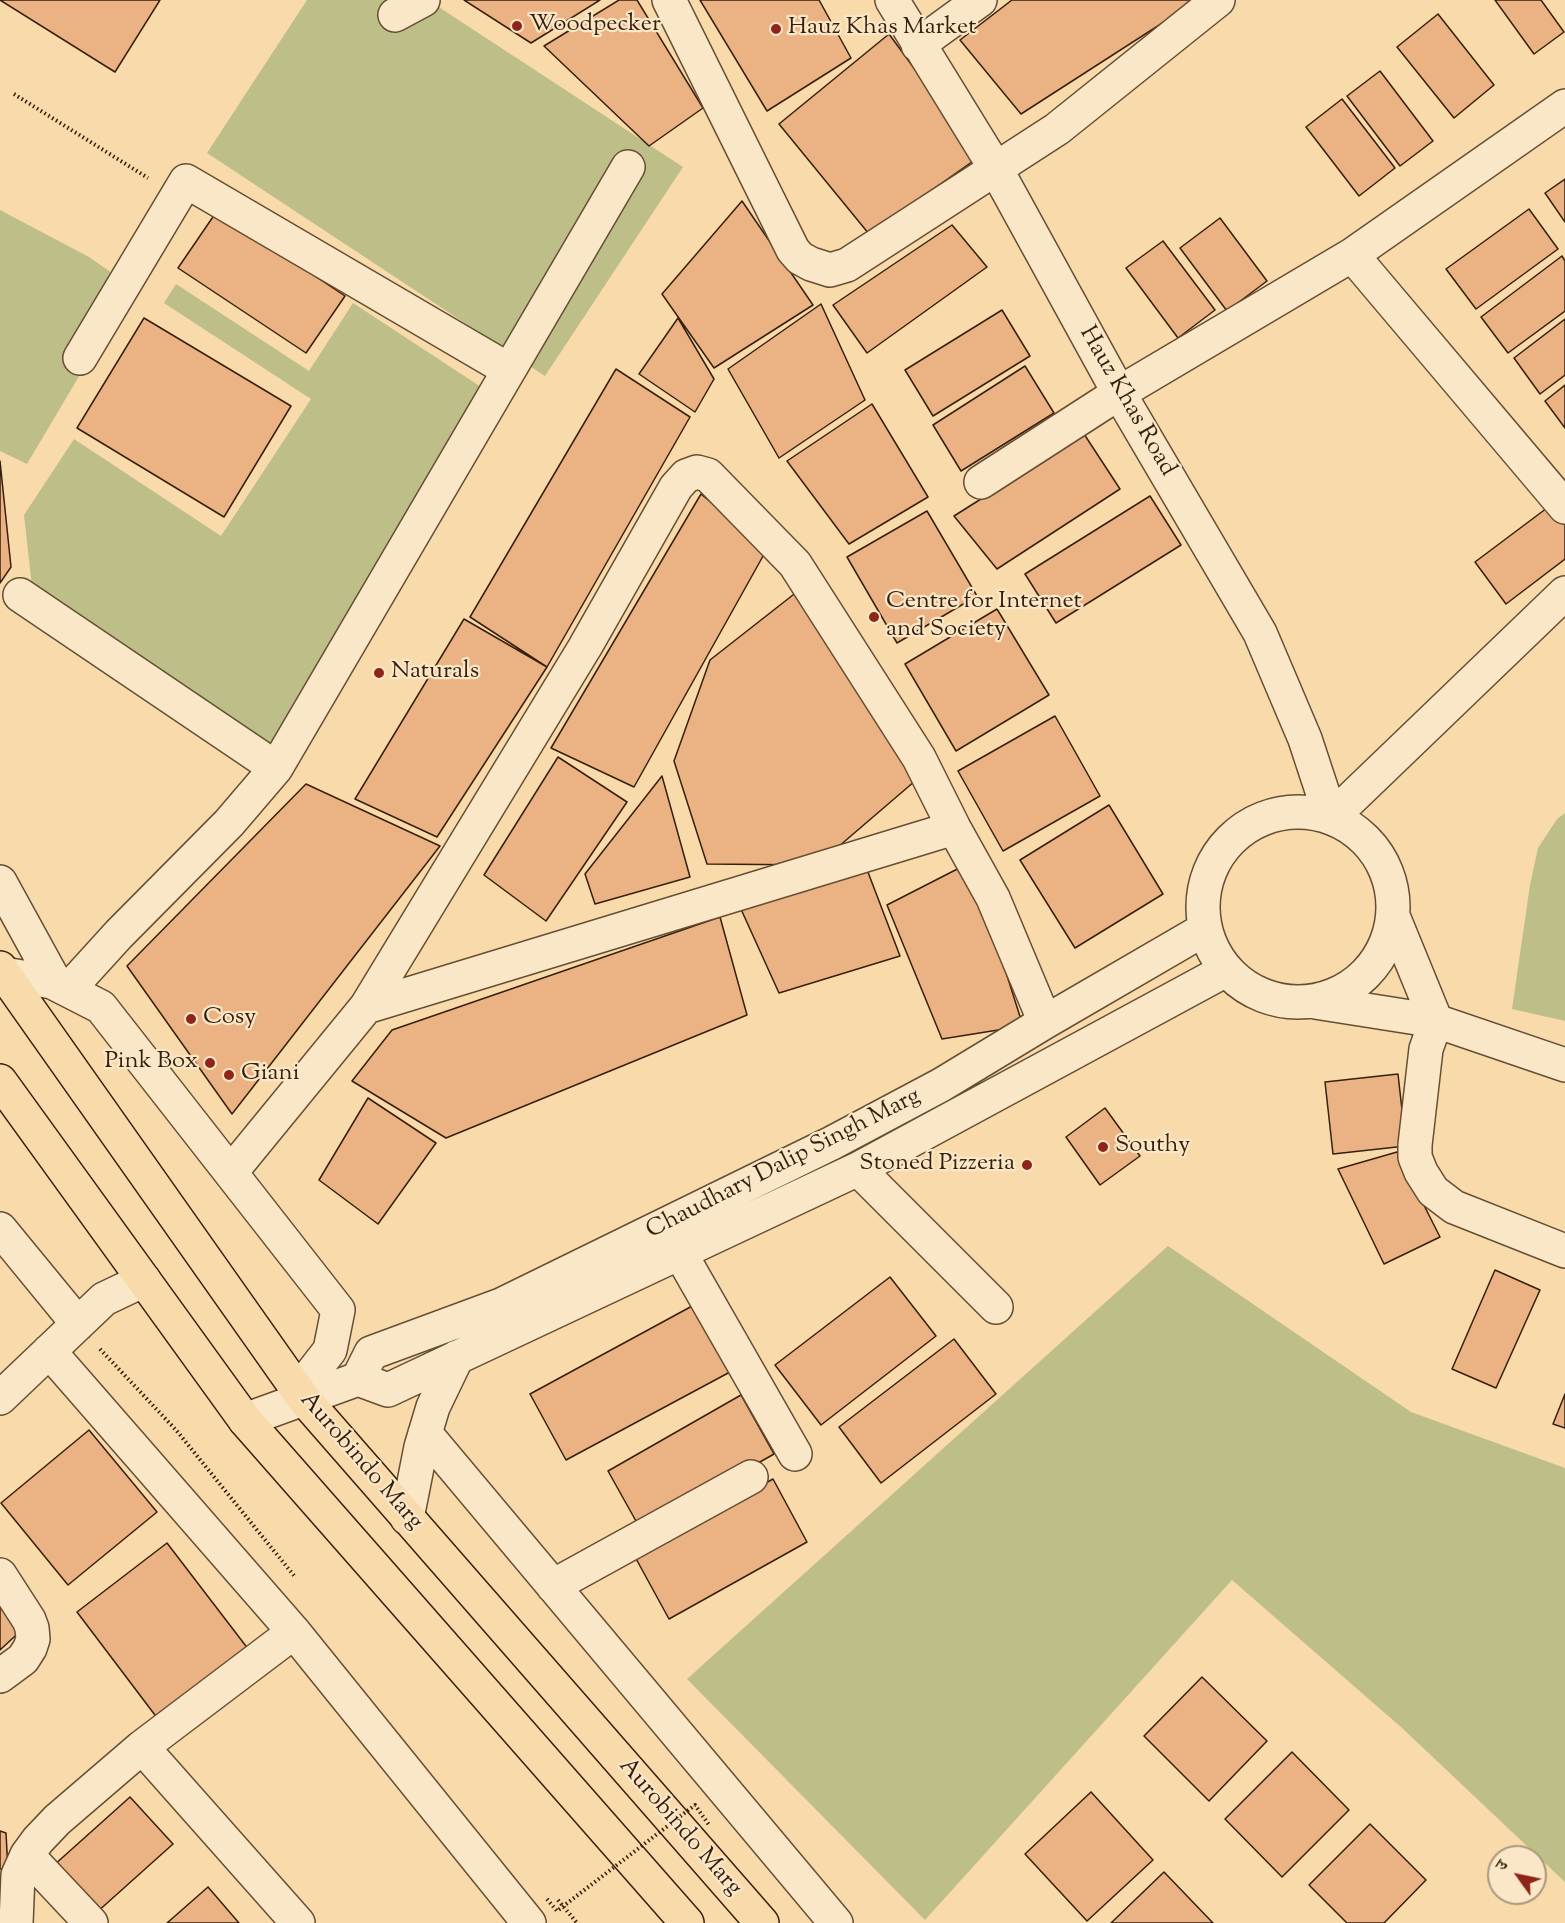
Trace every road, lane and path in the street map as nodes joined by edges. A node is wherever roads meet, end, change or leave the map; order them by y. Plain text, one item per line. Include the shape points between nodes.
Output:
1 (669, 0) edge
2 (892, 0) edge
3 (980, 0) edge
4 (1218, 0) edge
5 (918, 45) junction
6 (14, 94) dead end
7 (1565, 106) edge
8 (628, 167) dead end
9 (996, 169) junction
10 (177, 196) junction
11 (1352, 255) junction
12 (80, 358) dead end
13 (509, 370) junction
14 (1119, 393) junction
15 (981, 482) dead end
16 (1565, 507) edge
17 (1565, 593) edge
18 (20, 595) dead end
19 (276, 768) junction
20 (1332, 818) junction
21 (954, 828) junction
22 (0, 882) edge
23 (1393, 916) junction
24 (1205, 929) junction
25 (1226, 970) junction
26 (2, 971) edge
27 (62, 987) junction
28 (1313, 1001) junction
29 (366, 1006) junction
30 (1044, 1022) junction
31 (1436, 1022) junction
32 (1565, 1065) edge
33 (0, 1081) edge
34 (928, 1092) junction
35 (944, 1123) junction
36 (858, 1169) junction
37 (231, 1172) junction
38 (0, 1229) edge
39 (1565, 1251) edge
40 (680, 1253) junction
41 (144, 1280) junction
42 (996, 1307) dead end
43 (78, 1324) junction
44 (49, 1352) junction
45 (457, 1357) junction
46 (358, 1379) junction
47 (301, 1395) junction
48 (0, 1398) edge
49 (245, 1420) junction
50 (424, 1433) junction
51 (795, 1454) dead end
52 (751, 1477) dead end
53 (407, 1518) junction
54 (0, 1575) edge
55 (553, 1586) junction
56 (294, 1632) junction
57 (0, 1676) edge
58 (142, 1747) junction
59 (710, 1825) dead end
60 (27, 1855) junction
61 (538, 1911) edge
62 (16, 1923) edge
63 (91, 1923) edge
64 (298, 1923) edge
65 (687, 1923) edge
66 (762, 1923) edge
67 (836, 1923) edge

1 - 9 street via 793,250 811,264 830,270 847,265
2 - 5 street, Hauz Khas Road
3 - 5 street
4 - 9 street via 1057,129
5 - 9 street, Hauz Khas Road
6 - 10 path
7 - 11 street
8 - 13 street
9 - 14 street, Hauz Khas Road
10 - 12 street
10 - 13 street via 186,181
11 - 14 street
11 - 16 street
13 - 19 street
14 - 15 street
14 - 20 street, Hauz Khas Road via 1260,633 1305,739
17 - 20 street
18 - 19 street
19 - 27 street via 229,823
20 - 23 street via 1359,834 1379,856 1391,885
20 - 24 street via 1303,812 1274,815 1247,827 1226,846 1210,871 1203,900
21 - 29 street
21 - 29 street via 919,758 795,564 708,475 698,472 686,476 676,487 585,647
21 - 30 street via 993,898
22 - 27 street
23 - 28 street via 1385,947 1367,973 1343,991
23 - 31 street
24 - 25 street
24 - 30 street, Chaudhary Dalip Singh Marg
25 - 28 street via 1251,990 1281,1001
25 - 35 street
26 - 27 street
26 - 47 highway, Aurobindo Marg
27 - 37 street via 101,1007
28 - 31 street
29 - 37 street
30 - 34 street, Chaudhary Dalip Singh Marg
31 - 32 street
31 - 39 street via 1426,1049 1415,1145 1421,1172 1433,1191 1454,1207
33 - 41 highway
34 - 35 street
34 - 46 street, Chaudhary Dalip Singh Marg via 501,1305 371,1353
35 - 36 street
36 - 40 street
36 - 42 street
37 - 47 street via 338,1310 330,1350
38 - 43 street
40 - 45 street
40 - 51 street
41 - 43 street via 104,1299
41 - 49 highway
43 - 44 street
44 - 48 street
44 - 56 street
45 - 46 street via 388,1390
45 - 50 street
46 - 47 street
47 - 49 street
47 - 53 highway, Aurobindo Marg
49 - 65 highway
50 - 53 street
50 - 55 street
52 - 55 street
53 - 66 highway, Aurobindo Marg
54 - 57 street via 29,1620 33,1639 23,1659
55 - 67 street
56 - 58 street
56 - 61 street
58 - 60 street via 57,1820
58 - 64 street
59 - 61 path, bridge via 695,1805 557,1911
60 - 62 street via 18,1875
60 - 63 street

